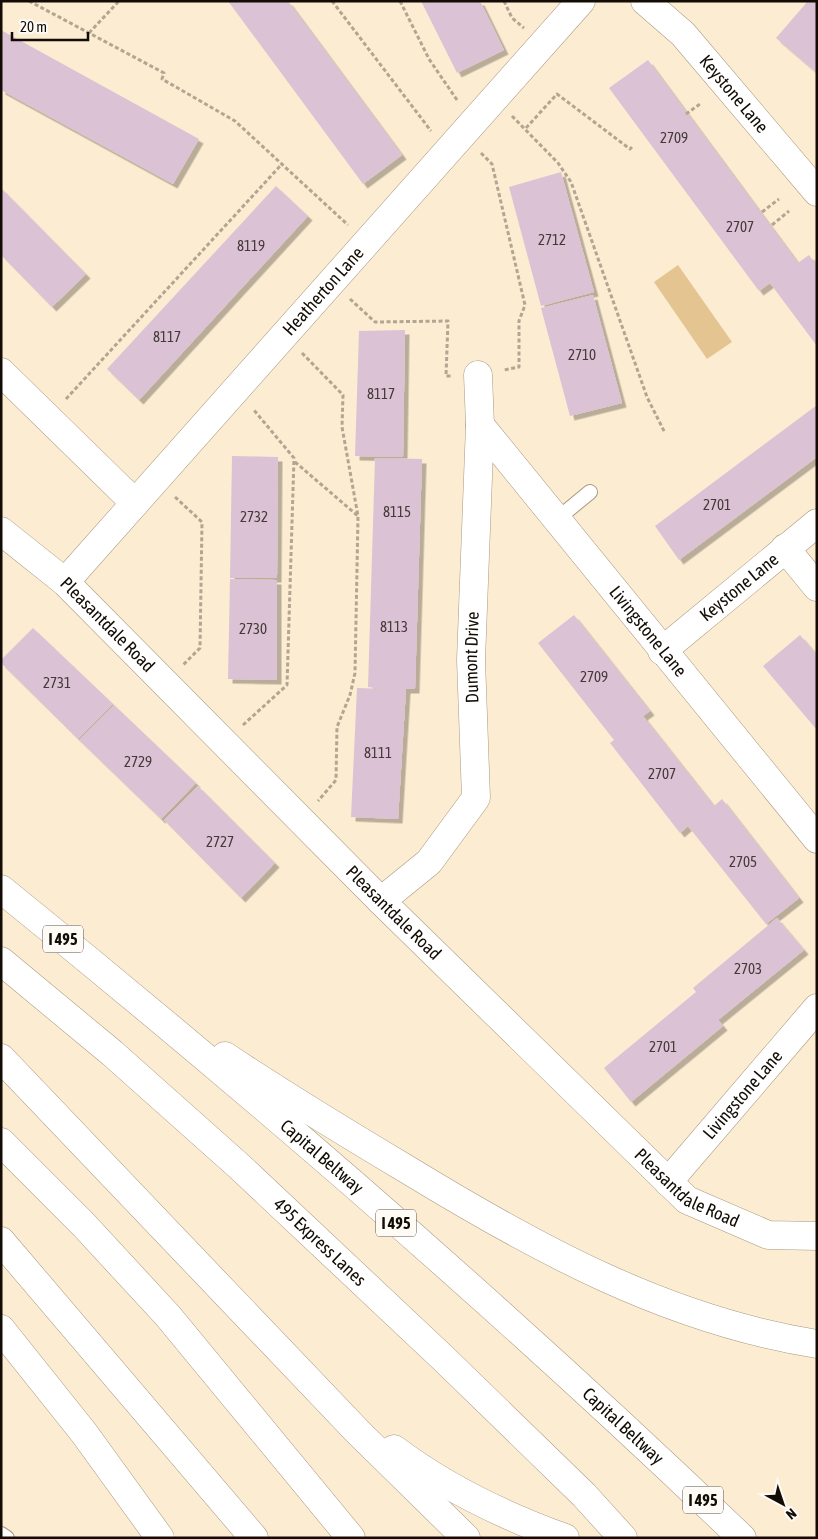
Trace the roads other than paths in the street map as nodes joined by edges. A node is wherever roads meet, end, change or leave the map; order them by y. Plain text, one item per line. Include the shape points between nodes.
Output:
1 (581, 1) edge
2 (645, 1) edge
3 (817, 192) edge
4 (1, 372) edge
5 (478, 374) road end
6 (480, 425) junction
7 (590, 492) dead end
8 (135, 503) junction
9 (556, 520) junction
10 (817, 523) edge
11 (1, 531) edge
12 (785, 548) junction
13 (65, 582) junction
14 (817, 587) edge
15 (662, 651) junction
16 (817, 838) edge
17 (1, 889) edge
18 (381, 901) junction
19 (1, 961) edge
20 (124, 989) junction
21 (817, 1008) edge
22 (1, 1058) edge
23 (1, 1142) edge
24 (668, 1182) junction
25 (817, 1236) edge
26 (1, 1241) edge
27 (1, 1329) edge
28 (817, 1344) edge
29 (286, 1355) junction
30 (1, 1534) edge
31 (7, 1538) edge
32 (160, 1538) edge
33 (254, 1538) edge
34 (351, 1538) edge
35 (466, 1538) edge
36 (565, 1538) edge
37 (623, 1538) edge
38 (742, 1538) edge

1 - 8 main road, Heatherton Lane
2 - 3 main road, Keystone Lane via 683,34
4 - 8 main road
5 - 6 main road, Dumont Drive
6 - 9 main road, Livingstone Lane
6 - 18 main road, Dumont Drive via 471,660 476,798 429,862
7 - 9 lane
8 - 13 main road, Heatherton Lane
9 - 15 main road, Livingstone Lane
10 - 12 main road, Keystone Lane
11 - 13 main road, Pleasantdale Road
12 - 14 main road
12 - 15 main road, Keystone Lane
13 - 18 main road, Pleasantdale Road
15 - 16 main road, Livingstone Lane
17 - 20 main road, Capital Beltway / I 495
18 - 24 main road, Pleasantdale Road
19 - 37 main road, 495 Express Lanes via 112,1053 240,1167 443,1358 584,1495
20 - 28 main road via 373,1149 549,1252 627,1289 712,1319 778,1338
20 - 38 main road, Capital Beltway / I 495 via 505,1318
21 - 24 main road, Livingstone Lane
22 - 29 main road
23 - 34 main road via 168,1316
24 - 25 main road, Pleasantdale Road via 687,1200 768,1235
26 - 33 main road
27 - 32 main road via 84,1433
29 - 35 main road via 358,1432
29 - 36 main road via 416,1466 462,1494 520,1522
30 - 31 lane

